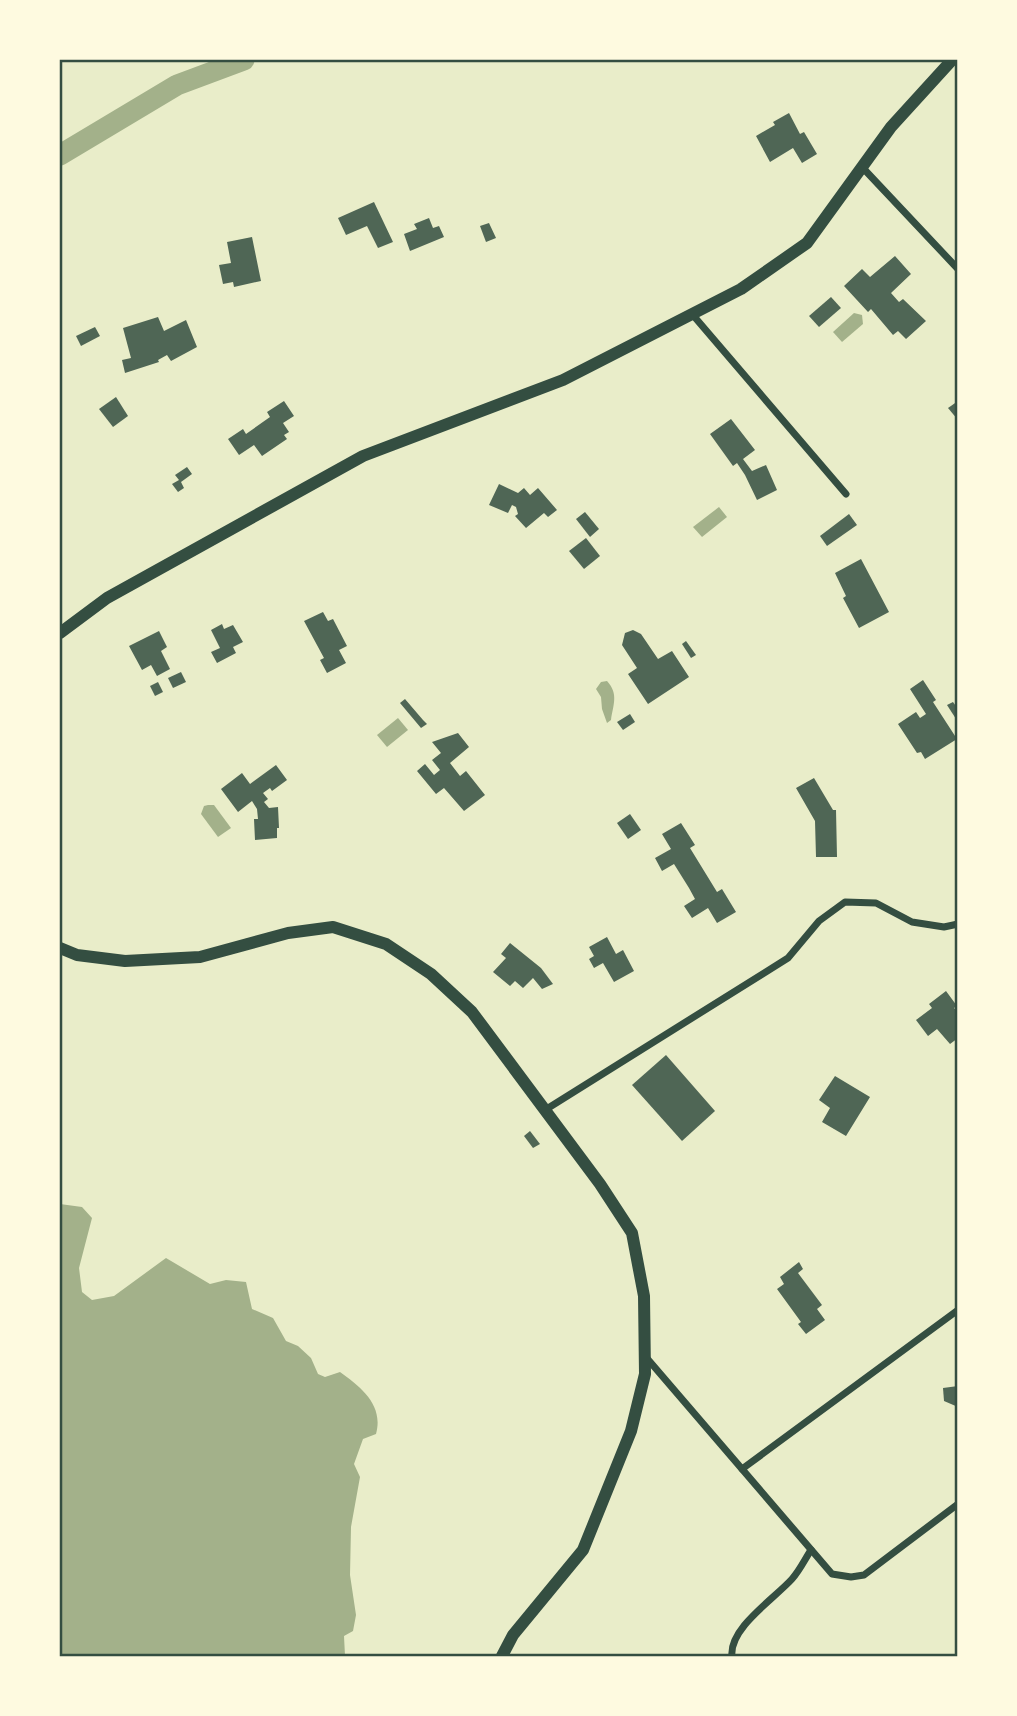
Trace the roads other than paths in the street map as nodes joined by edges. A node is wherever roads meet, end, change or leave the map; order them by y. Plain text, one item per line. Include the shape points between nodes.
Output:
1 (952, 60) edge
2 (862, 167) junction
3 (957, 269) edge
4 (692, 314) junction
5 (846, 494) dead end
6 (60, 634) edge
7 (957, 924) edge
8 (60, 948) edge
9 (545, 1110) junction
10 (957, 1310) edge
11 (645, 1356) junction
12 (741, 1469) junction
13 (957, 1504) edge
14 (811, 1550) junction
15 (502, 1657) edge
16 (732, 1657) edge

1 - 2 street via 891,127
2 - 3 street
2 - 4 street via 807,243 741,289
4 - 5 street
4 - 6 street via 563,380 363,456 107,598
7 - 9 street via 944,927 912,922 876,903 845,902 819,921 788,958
8 - 9 street via 76,956 125,961 200,957 288,933 333,927 386,944 431,974 472,1012
9 - 11 street via 632,1233 644,1296
10 - 12 street
11 - 12 street
11 - 15 street via 631,1431 583,1549 513,1635
12 - 14 street
13 - 14 street via 864,1575 832,1574
14 - 16 street via 794,1577 739,1632 731,1647

